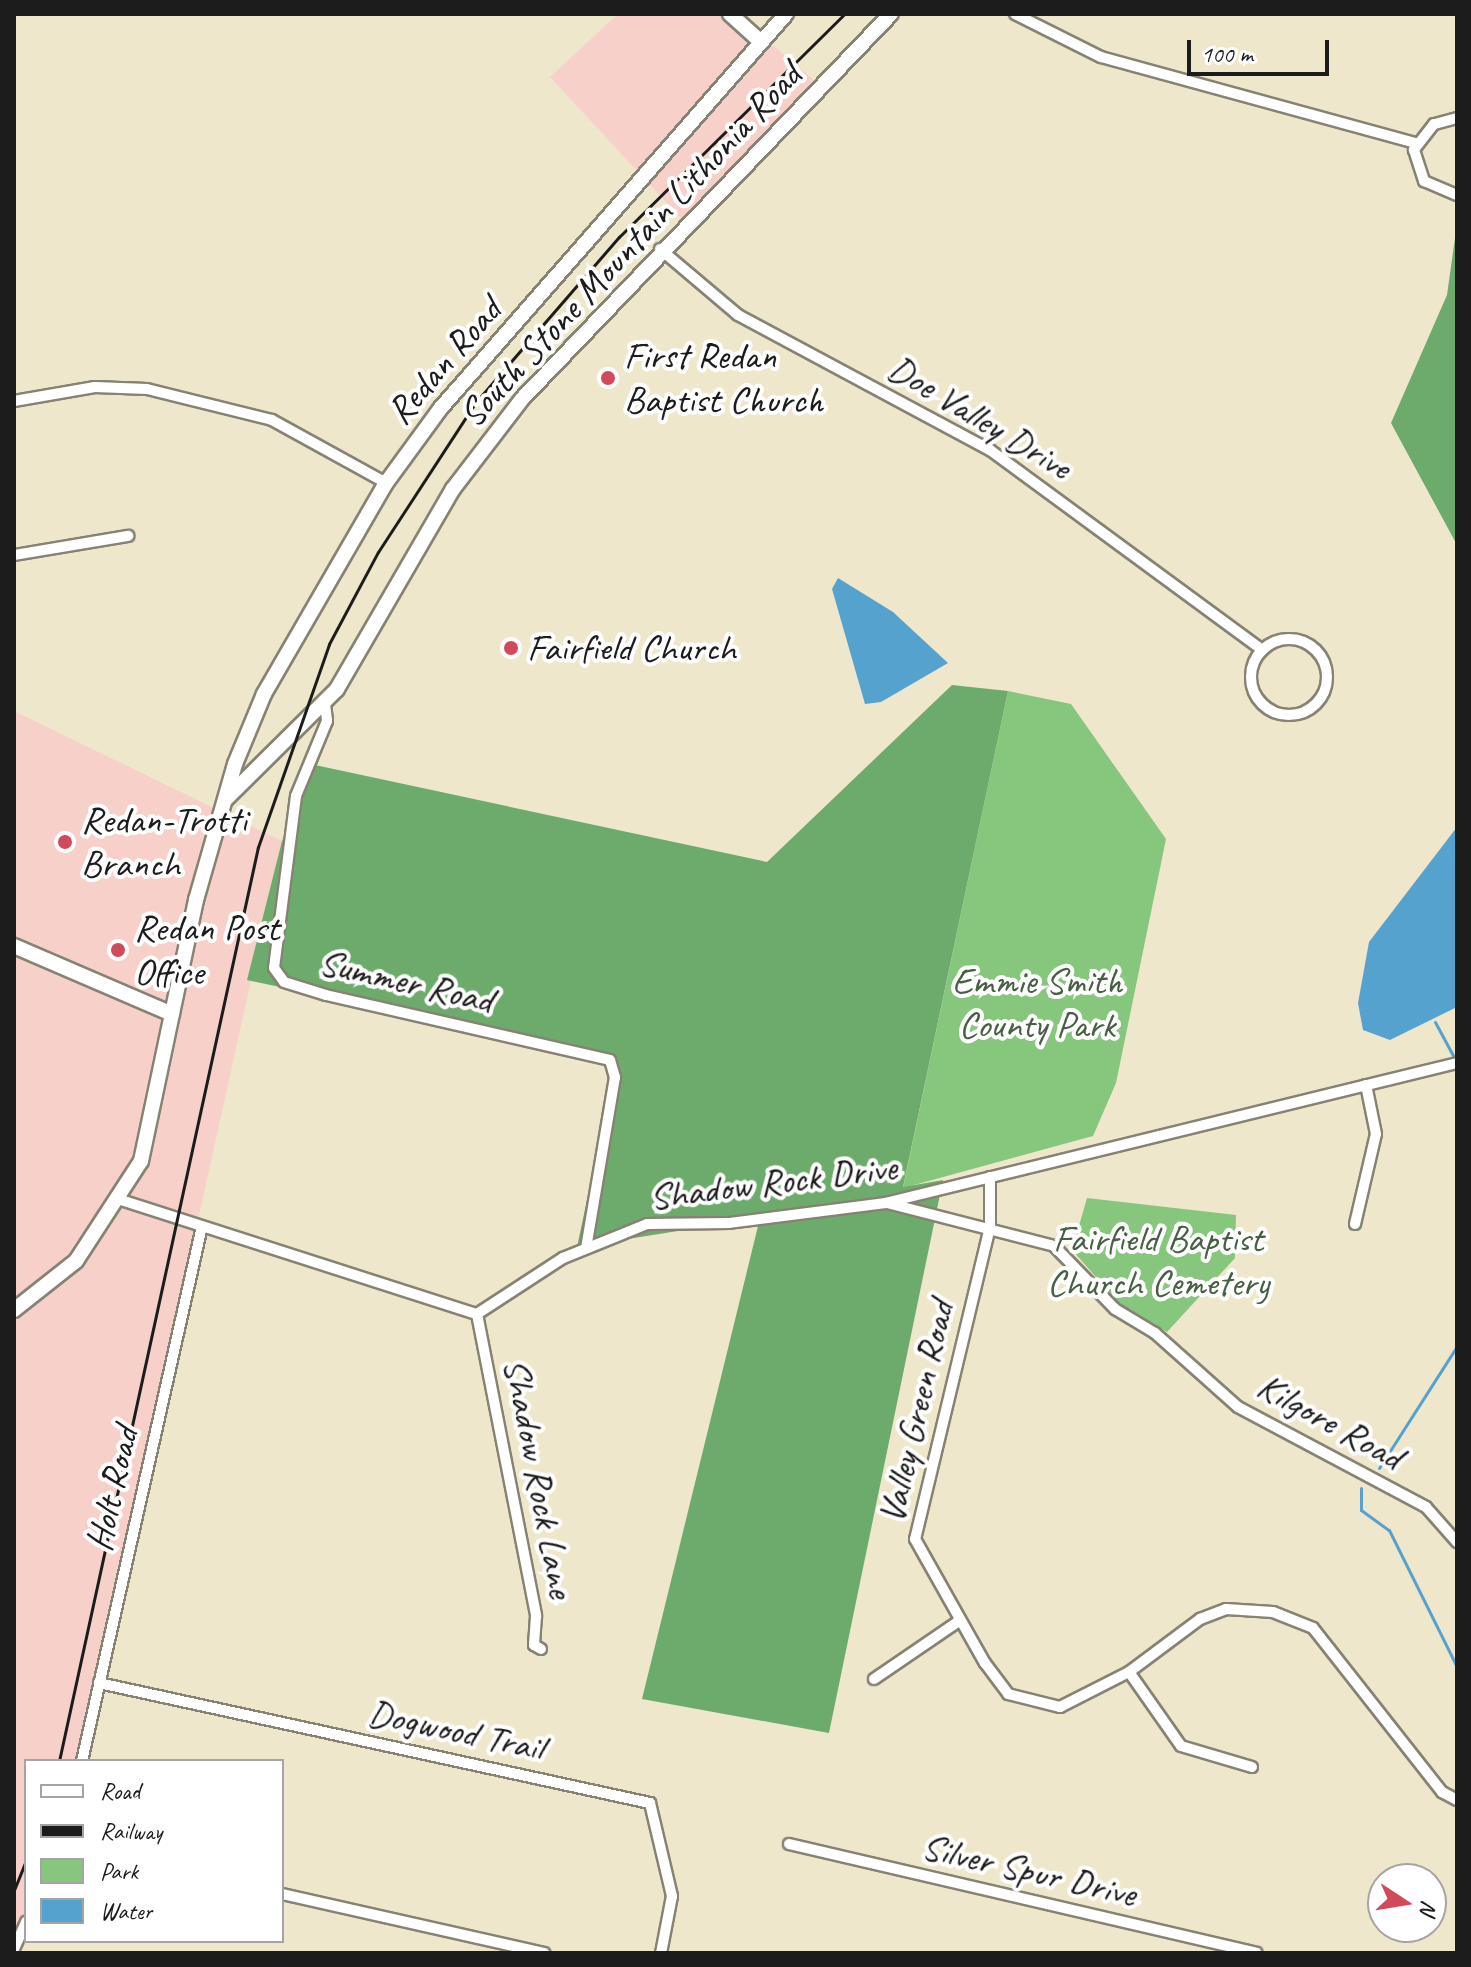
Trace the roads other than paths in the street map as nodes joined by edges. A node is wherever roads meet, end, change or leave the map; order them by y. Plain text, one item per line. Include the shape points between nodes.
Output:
1 (730, 14) edge
2 (786, 14) edge
3 (891, 14) edge
4 (1015, 14) edge
5 (760, 41) junction
6 (1457, 118) edge
7 (1415, 143) junction
8 (1457, 195) edge
9 (660, 249) junction
10 (14, 401) edge
11 (386, 483) junction
12 (128, 536) dead end
13 (14, 555) edge
14 (1262, 650) junction
15 (325, 704) junction
16 (226, 799) junction
17 (14, 946) edge
18 (172, 1014) junction
19 (1457, 1063) edge
20 (1366, 1085) junction
21 (990, 1177) junction
22 (121, 1200) junction
23 (885, 1203) junction
24 (1355, 1224) dead end
25 (990, 1227) junction
26 (201, 1231) junction
27 (586, 1248) junction
28 (14, 1310) edge
29 (477, 1314) junction
30 (1457, 1542) edge
31 (959, 1621) junction
32 (541, 1649) dead end
33 (1129, 1672) junction
34 (874, 1679) dead end
35 (99, 1683) junction
36 (82, 1759) edge
37 (1252, 1767) dead end
38 (1457, 1800) edge
39 (789, 1844) dead end
40 (284, 1894) edge
41 (24, 1926) edge
42 (14, 1949) edge
43 (544, 1953) edge
44 (661, 1953) edge
45 (1256, 1953) edge

1 - 5 main road
2 - 5 main road, Redan Road
3 - 9 main road, South Stone Mountain Lithonia Road
4 - 7 street via 1101,57
5 - 11 main road, Redan Road via 444,403
6 - 7 street via 1434,124
7 - 8 street via 1424,181
9 - 14 street, Doe Valley Drive via 738,315 990,450
9 - 15 main road, South Stone Mountain Lithonia Road via 486,443
10 - 11 street via 95,387 147,389 272,420
11 - 16 main road, Redan Road via 264,694
12 - 13 street
14 - 14 street via 1251,686 1265,707 1291,716 1314,706 1327,673 1316,650 1294,639
15 - 16 main road, South Stone Mountain Lithonia Road
15 - 27 street, Summer Road via 327,721 296,796 274,968 284,982 326,995 610,1060 615,1077
16 - 18 main road
17 - 18 main road
18 - 22 main road via 141,1161
19 - 20 street, Shadow Rock Drive
20 - 21 street, Shadow Rock Drive
20 - 24 street via 1376,1134
21 - 23 street, Shadow Rock Drive
21 - 25 street, Valley Green Road
22 - 26 street
22 - 28 main road via 76,1261
23 - 25 street, Kilgore Road
23 - 27 street, Shadow Rock Drive via 729,1223 647,1224
25 - 30 street, Kilgore Road via 1054,1246 1115,1309 1155,1333 1238,1407 1426,1507
25 - 31 street, Valley Green Road via 915,1523 919,1556
26 - 29 street
26 - 35 street, Holt Road
27 - 29 street, Shadow Rock Drive
29 - 32 street, Shadow Rock Lane via 536,1616 534,1645
31 - 33 street, Valley Green Road via 1008,1694 1021,1701 1060,1707
31 - 34 street
33 - 37 street via 1181,1746
33 - 38 street, Valley Green Road via 1177,1633 1226,1609 1299,1621 1313,1628 1442,1792
35 - 36 street, Holt Road
35 - 44 street, Dogwood Trail via 650,1803 672,1896
39 - 45 street, Silver Spur Drive
40 - 43 street
41 - 42 street

